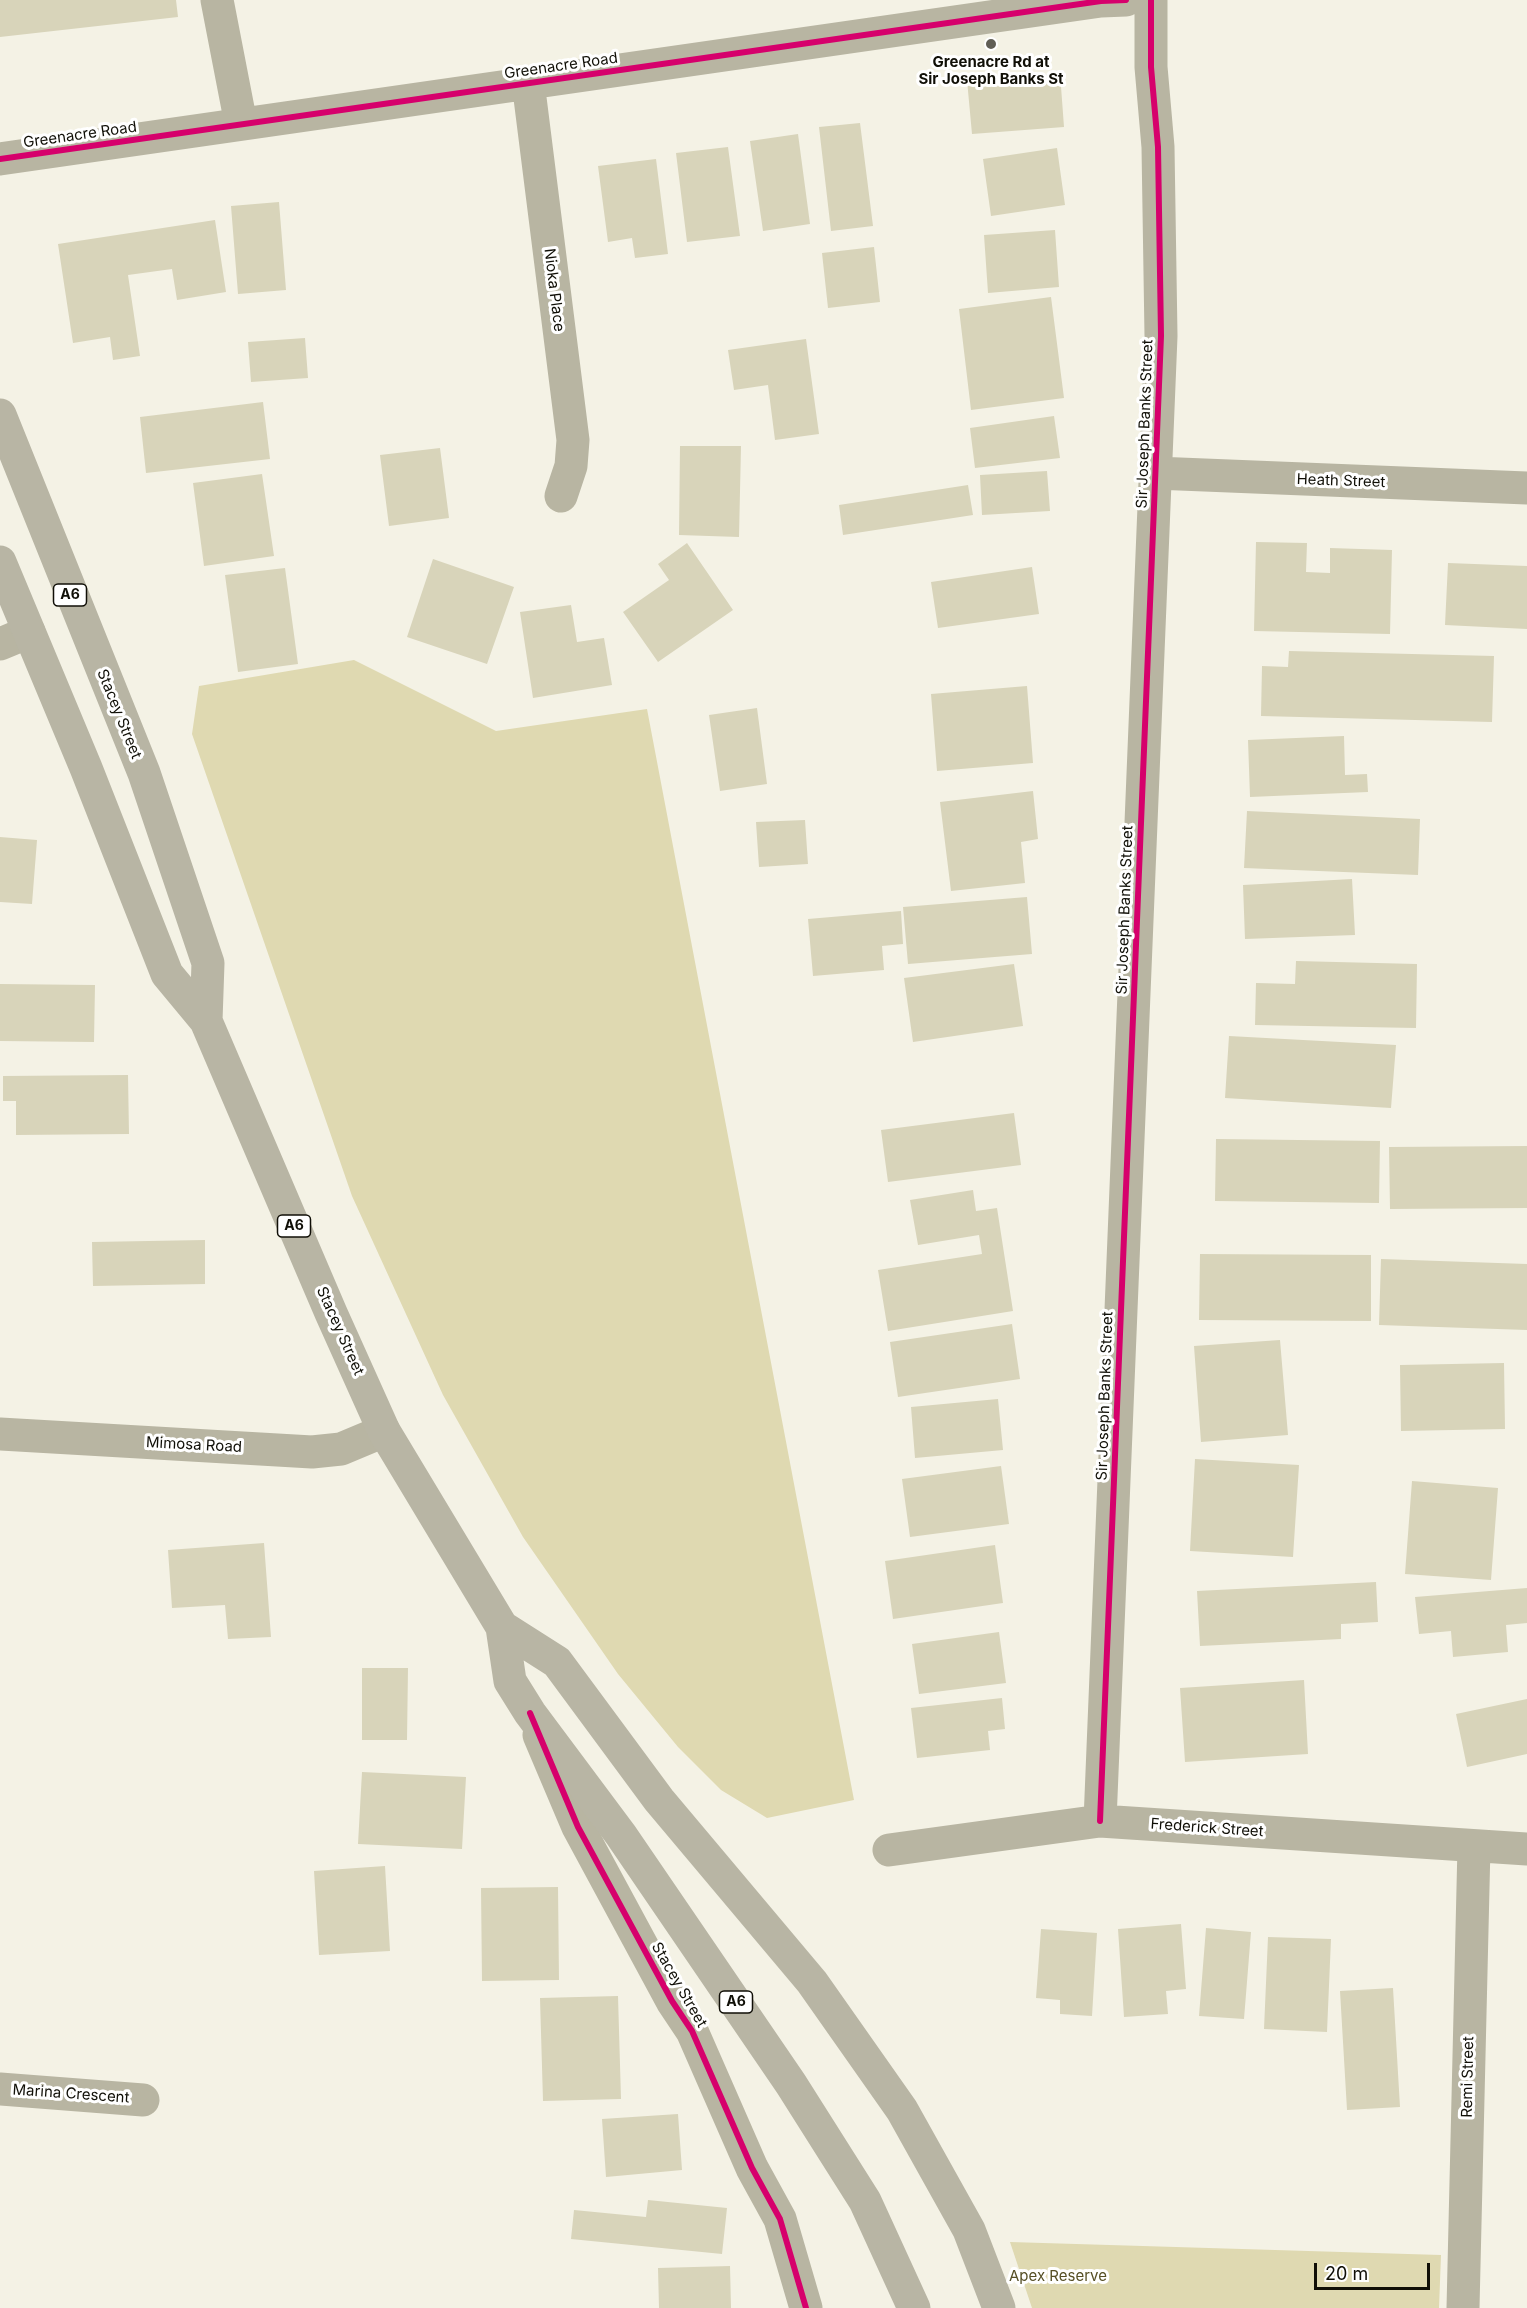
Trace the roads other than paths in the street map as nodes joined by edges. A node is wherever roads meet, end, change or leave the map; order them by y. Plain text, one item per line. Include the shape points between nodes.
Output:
1 (217, 0) edge
2 (1126, 0) edge
3 (1151, 0) edge
4 (528, 82) junction
5 (241, 124) junction
6 (0, 159) edge
7 (0, 415) edge
8 (1155, 474) junction
9 (1527, 488) edge
10 (561, 496) dead end
11 (0, 562) edge
12 (15, 638) edge
13 (206, 1021) junction
14 (384, 1431) junction
15 (0, 1434) edge
16 (502, 1627) junction
17 (530, 1713) junction
18 (1100, 1821) junction
19 (1474, 1846) junction
20 (1527, 1849) edge
21 (888, 1850) dead end
22 (0, 2089) edge
23 (143, 2100) dead end
24 (806, 2308) edge
25 (914, 2308) edge
26 (999, 2308) edge
27 (1462, 2308) edge

1 - 5 street
2 - 4 street, Greenacre Road
3 - 8 street, Sir Joseph Banks Street via 1161,336
4 - 5 street, Greenacre Road
4 - 10 street, Nioka Place via 573,440 571,466
5 - 6 street, Greenacre Road
7 - 13 highway, Stacey Street / A6 via 144,773 201,940 208,963
8 - 9 street, Heath Street
8 - 18 street, Sir Joseph Banks Street
11 - 12 highway, Stacey Street / A6
12 - 13 highway, Stacey Street / A6 via 167,974
13 - 14 highway, Stacey Street / A6
14 - 15 street, Mimosa Road via 341,1449 312,1452
14 - 16 highway, Stacey Street / A6
16 - 17 highway, Stacey Street / A6 via 510,1681
16 - 26 highway, Stacey Street / A6 via 557,1662 659,1800 812,1982 907,2120 969,2230
17 - 24 street, Stacey Street via 578,1827 692,2031 752,2168 780,2219
17 - 25 highway, Stacey Street / A6 via 621,1835 791,2084 865,2201
18 - 19 street, Frederick Street
18 - 21 street, Frederick Street
19 - 20 street, Frederick Street
19 - 27 street, Remi Street
22 - 23 street, Marina Crescent

